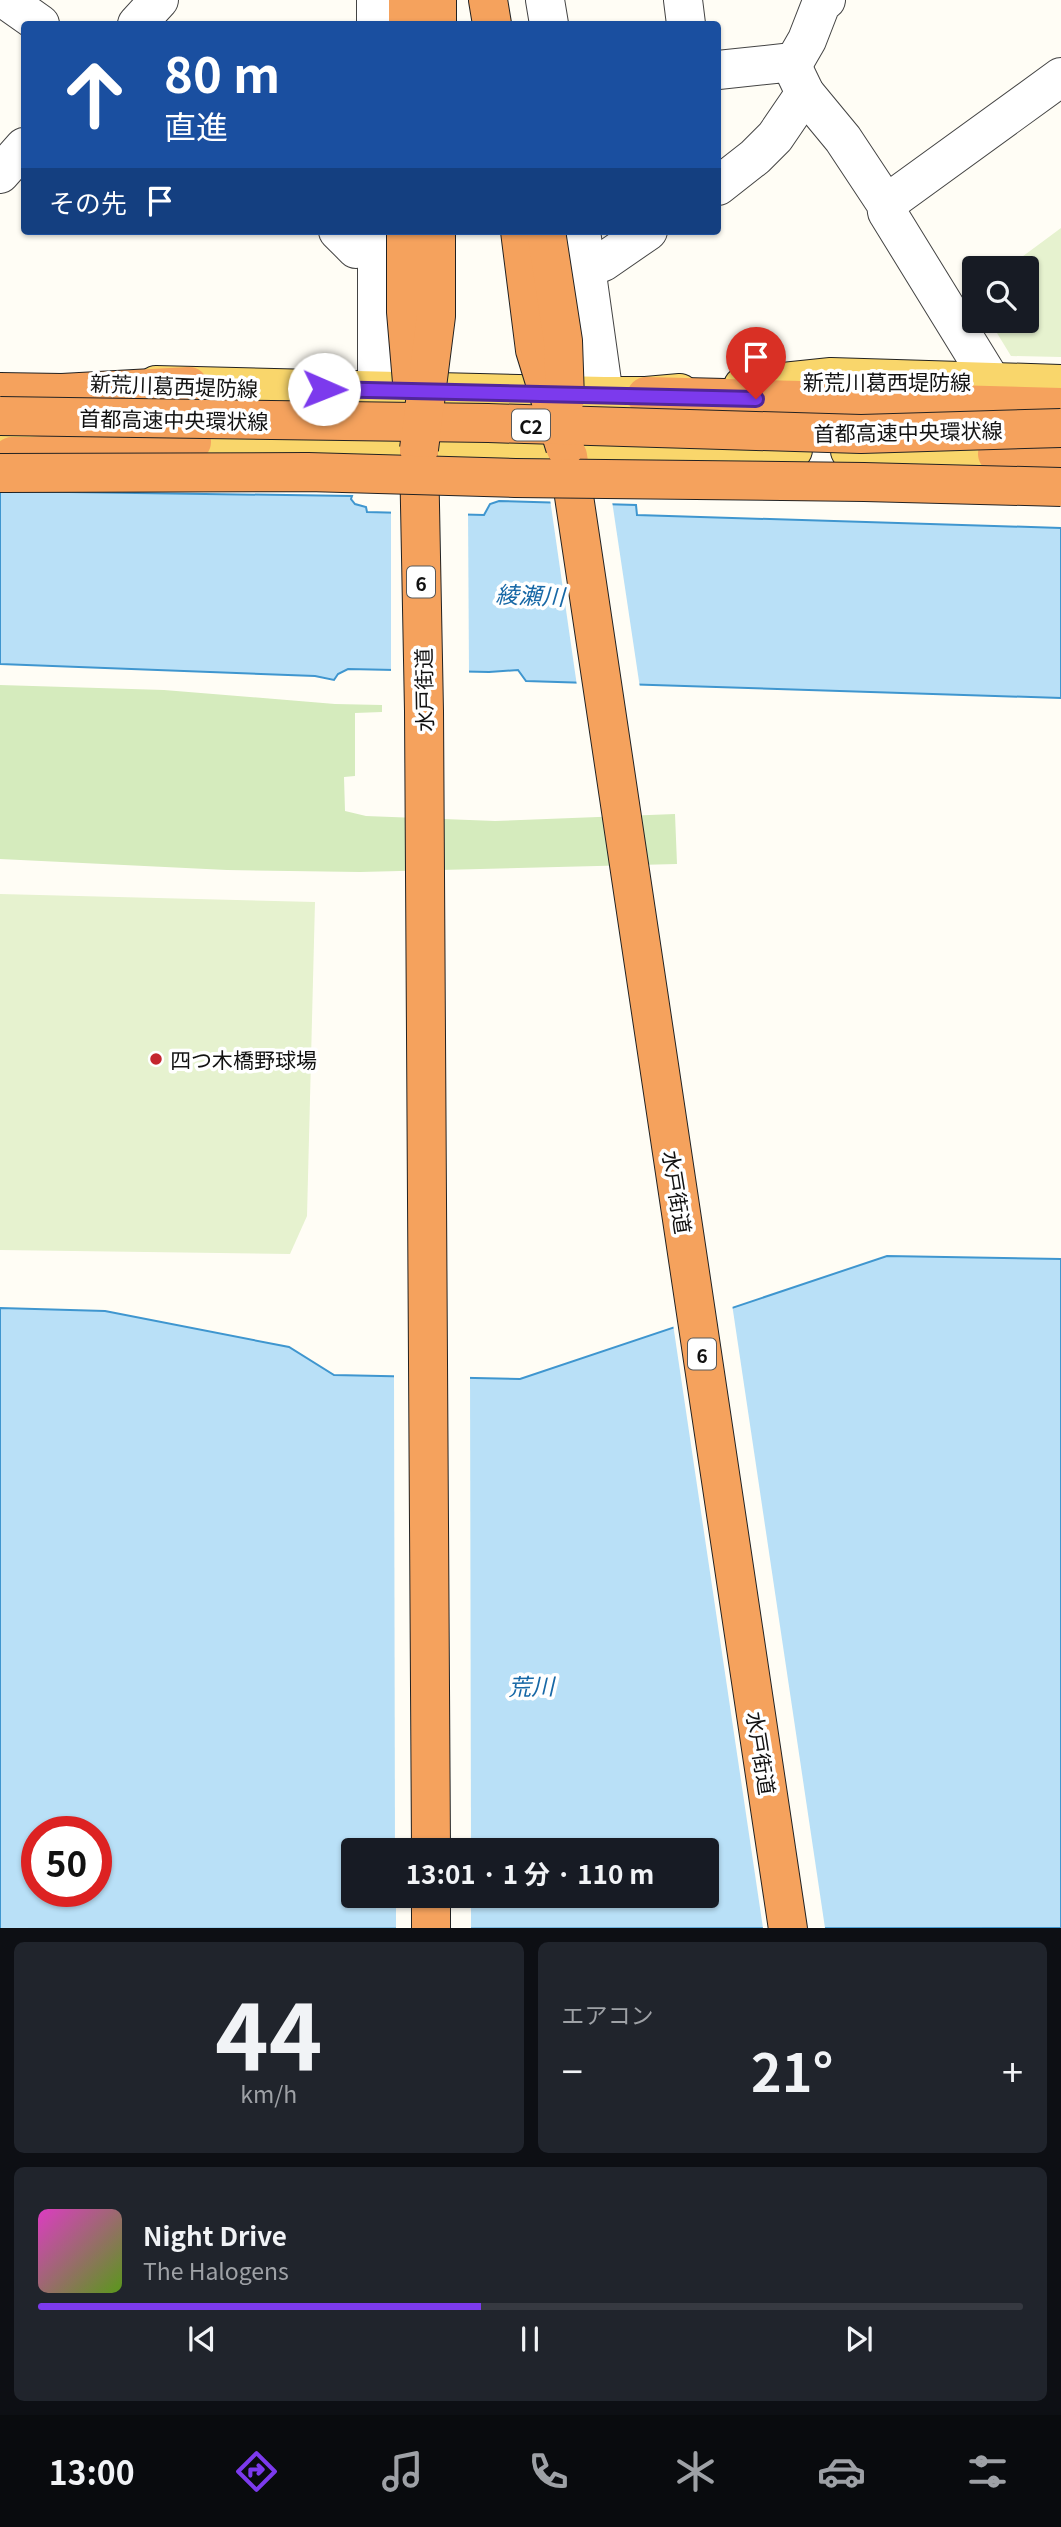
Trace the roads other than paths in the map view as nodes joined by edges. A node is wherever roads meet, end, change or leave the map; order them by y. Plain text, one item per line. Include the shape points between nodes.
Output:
1 (6, 0) edge
2 (488, 0) edge
3 (512, 0) edge
4 (545, 0) edge
5 (683, 0) edge
6 (826, 0) edge
7 (416, 9) edge
8 (36, 21) edge
9 (384, 21) edge
10 (492, 21) edge
11 (516, 21) edge
12 (548, 21) edge
13 (686, 21) edge
14 (721, 70) edge
15 (1061, 78) edge
16 (798, 79) junction
17 (21, 150) edge
18 (0, 174) edge
19 (721, 184) edge
20 (886, 204) junction
21 (406, 235) edge
22 (436, 235) edge
23 (521, 235) edge
24 (548, 235) edge
25 (582, 235) edge
26 (642, 235) edge
27 (357, 237) edge
28 (586, 269) junction
29 (0, 379) edge
30 (991, 381) junction
31 (1061, 384) edge
32 (189, 386) junction
33 (377, 390) junction
34 (0, 392) edge
35 (604, 396) junction
36 (646, 396) junction
37 (1061, 407) edge
38 (0, 416) edge
39 (1061, 428) edge
40 (0, 438) edge
41 (192, 442) junction
42 (419, 454) junction
43 (997, 454) junction
44 (1061, 454) edge
45 (0, 455) edge
46 (568, 456) junction
47 (1061, 463) edge
48 (0, 473) edge
49 (1061, 487) edge
50 (431, 1838) edge
51 (431, 1908) edge
52 (431, 1928) edge
53 (788, 1928) edge

1 - 8 street
2 - 10 highway
3 - 11 highway
4 - 12 street
5 - 13 street
6 - 16 street via 807,40
7 - 9 street
14 - 16 street via 784,63
15 - 20 street
16 - 19 street via 775,136
16 - 20 street
17 - 18 street
20 - 30 street
21 - 42 highway, 水戸街道 / 6, bridge via 405,312
22 - 42 highway, 水戸街道 / 6, bridge via 436,316
23 - 46 highway, 水戸街道 / 6, bridge via 536,350
24 - 46 highway, 水戸街道 / 6, bridge via 563,341
25 - 28 street
26 - 28 street
27 - 33 street
28 - 35 street
29 - 32 main road, 新荒川葛西堤防線
30 - 31 main road, 新荒川葛西堤防線
30 - 36 main road, 新荒川葛西堤防線 via 831,377
32 - 33 main road, 新荒川葛西堤防線
32 - 34 highway
33 - 35 main road, 新荒川葛西堤防線
35 - 36 main road, 新荒川葛西堤防線
36 - 37 highway
38 - 39 highway, 首都高速中央環状線 / C2, bridge via 861,434
40 - 41 main road
41 - 43 main road
41 - 45 highway
42 - 50 highway, 水戸街道 / 6
43 - 44 main road
43 - 47 highway
46 - 53 highway, 水戸街道 / 6
48 - 49 highway, bridge via 308,472
51 - 52 highway

